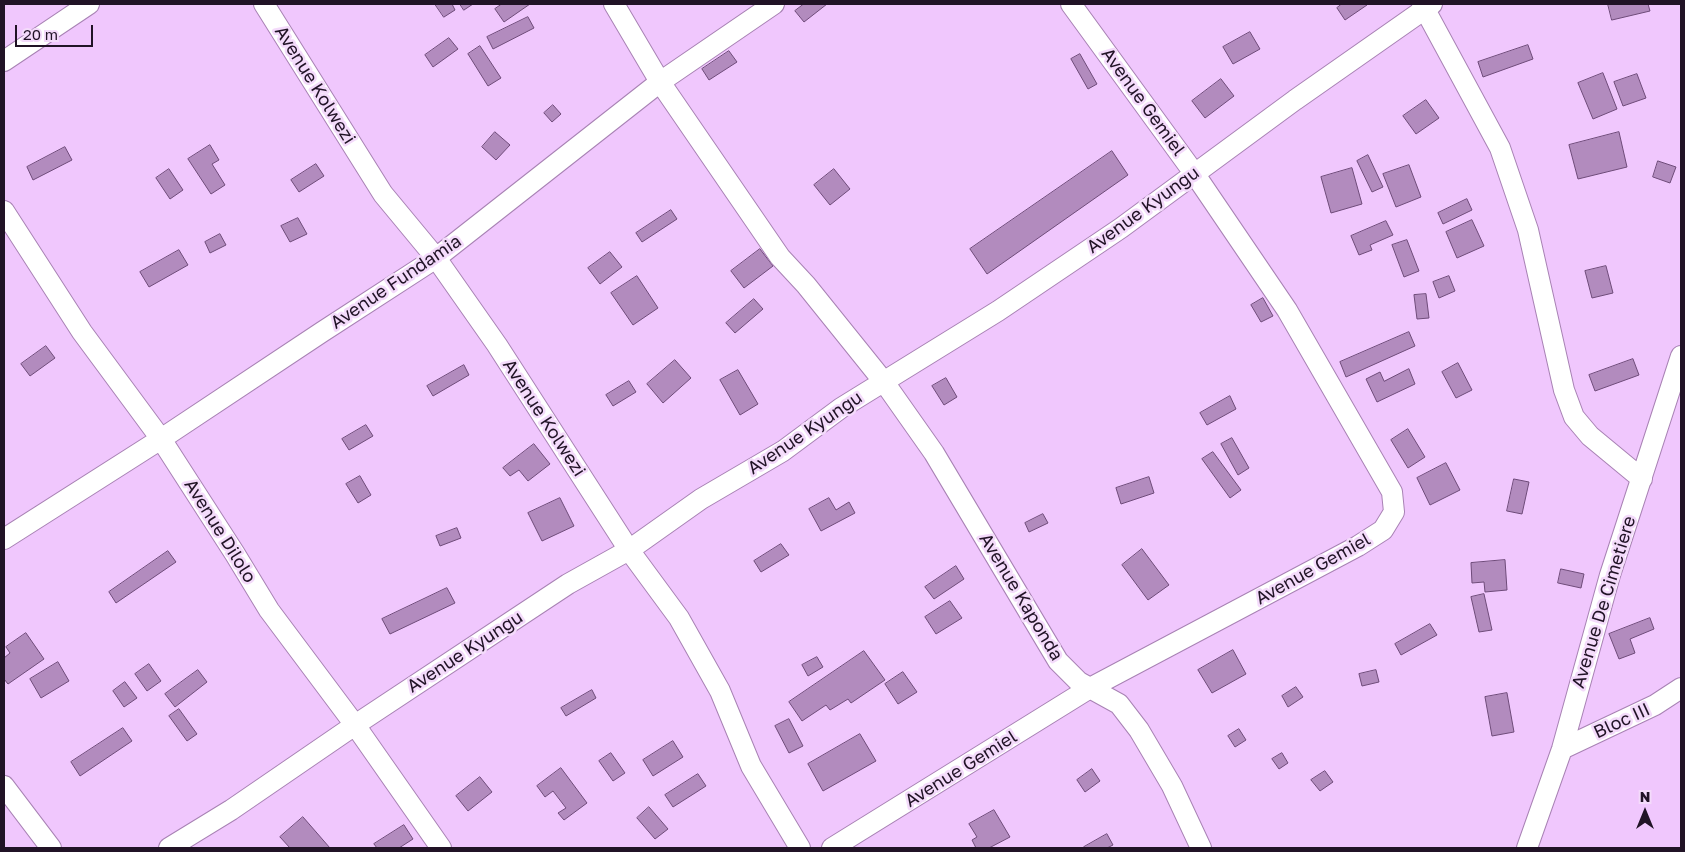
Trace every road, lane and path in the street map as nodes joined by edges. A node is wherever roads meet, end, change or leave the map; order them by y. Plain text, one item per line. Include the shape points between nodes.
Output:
1 (90, 4) edge
2 (264, 4) edge
3 (614, 4) edge
4 (774, 4) edge
5 (1072, 4) edge
6 (1426, 5) edge
7 (4, 61) edge
8 (660, 82) junction
9 (1194, 173) junction
10 (4, 210) edge
11 (436, 258) junction
12 (1681, 356) edge
13 (884, 382) junction
14 (161, 439) junction
15 (1642, 480) junction
16 (4, 539) edge
17 (629, 550) junction
18 (1090, 688) junction
19 (1681, 688) edge
20 (355, 725) junction
21 (1562, 749) junction
22 (4, 786) edge
23 (51, 848) edge
24 (169, 848) edge
25 (441, 848) edge
26 (800, 848) edge
27 (832, 848) edge
28 (1201, 848) edge
29 (1526, 848) edge

1 - 7 street
2 - 11 street, Avenue Kolwezi via 383,194
3 - 8 street, Avenue Kaponda
4 - 8 street, Avenue Fundamia
5 - 9 street, Avenue Gemiel
6 - 9 street, Avenue Kyungu
6 - 15 street via 1500,148 1528,230 1564,390 1574,417 1590,436
8 - 11 street, Avenue Fundamia
8 - 13 street, Avenue Kaponda via 780,257
9 - 13 street, Avenue Kyungu via 1121,228 1015,300
9 - 18 street, Avenue Gemiel via 1287,310 1392,492 1394,512 1383,530 1358,546
10 - 14 street, Avenue Dilolo via 82,332
11 - 14 street, Avenue Fundamia
11 - 17 street, Avenue Kolwezi via 497,345
12 - 15 street, Avenue De Cimetiere
13 - 17 street, Avenue Kyungu
13 - 18 street, Avenue Kaponda via 939,461 1058,661 1079,682
14 - 16 street, Avenue Fundamia
14 - 20 street, Avenue Dilolo via 269,610
15 - 21 street, Avenue De Cimetiere via 1610,575
17 - 20 street, Avenue Kyungu via 568,584
17 - 26 street, Avenue Kolwezi via 679,618 720,691 751,766
18 - 27 street, Avenue Gemiel
18 - 28 street, Avenue Kaponda via 1119,704 1138,730 1172,786
19 - 21 street, Bloc III via 1655,705
20 - 24 street, Avenue Kyungu via 231,810
20 - 25 street, Avenue Dilolo
21 - 29 street, Avenue De Cimetiere
22 - 23 street

